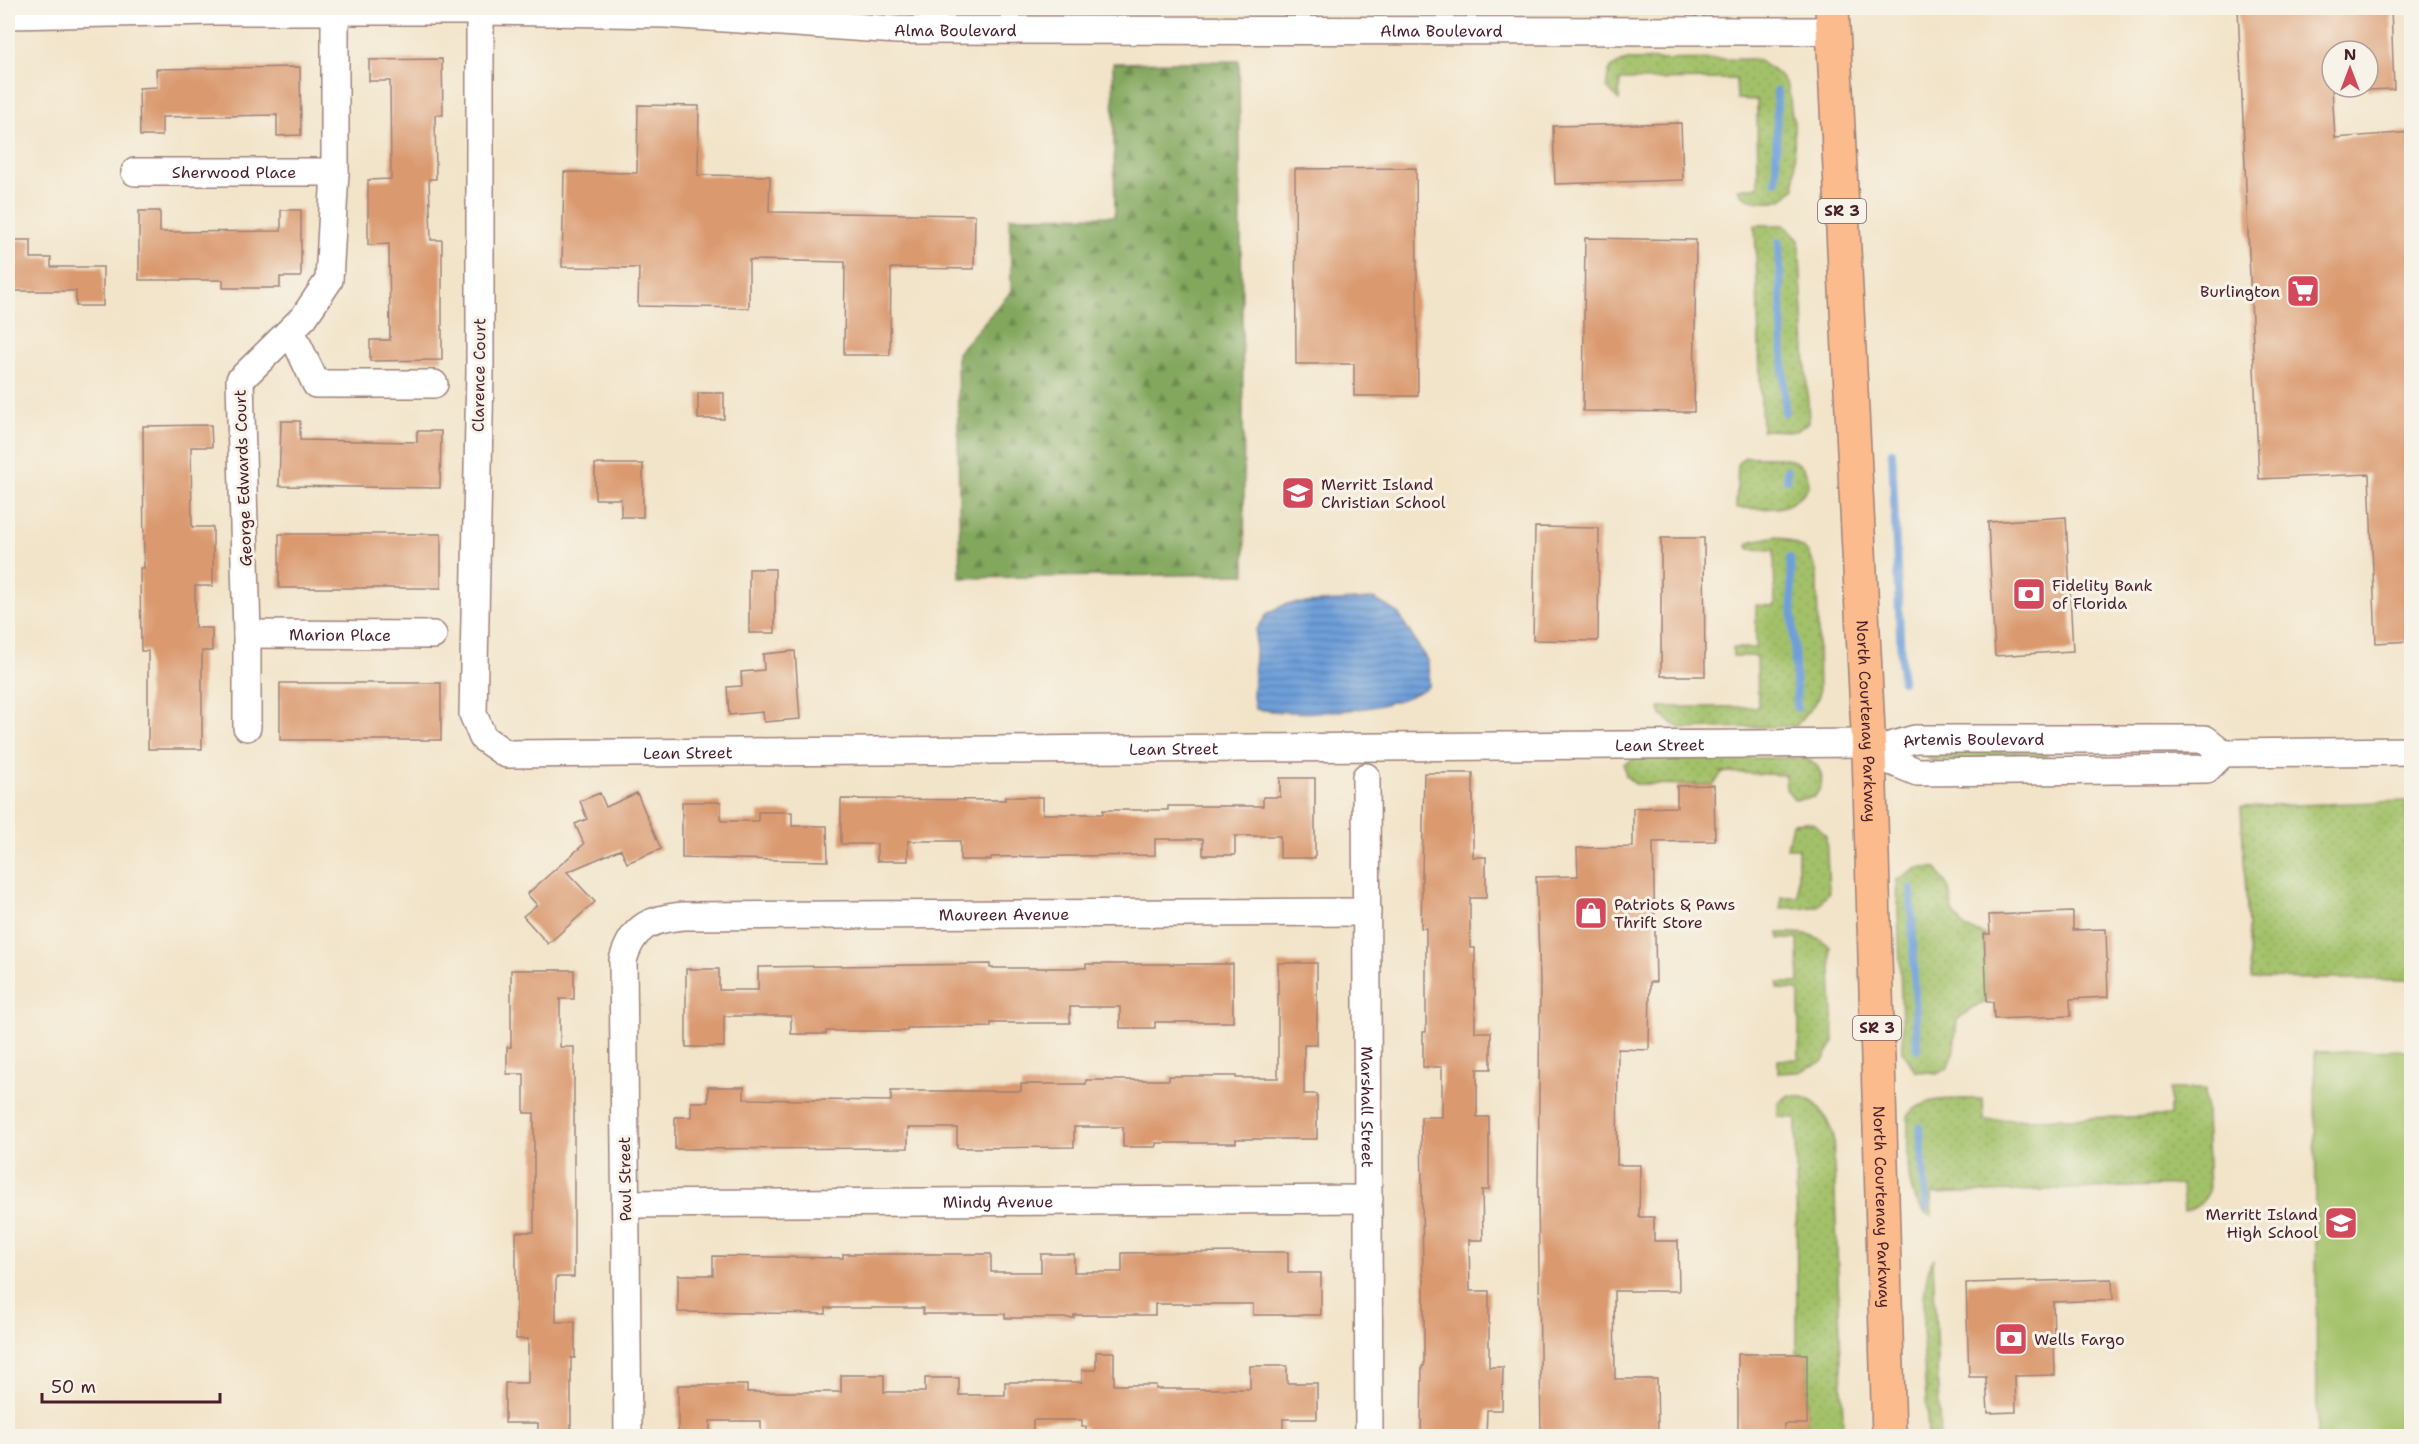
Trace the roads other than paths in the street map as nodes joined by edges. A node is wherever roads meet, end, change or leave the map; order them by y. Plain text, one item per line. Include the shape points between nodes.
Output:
1 (335, 11) junction
2 (480, 11) junction
3 (8, 15) edge
4 (1833, 19) edge
5 (135, 172) dead end
6 (335, 172) junction
7 (291, 331) junction
8 (434, 384) dead end
9 (247, 634) junction
10 (432, 635) dead end
11 (247, 727) dead end
12 (483, 738) joint
13 (2093, 739) junction
14 (1869, 747) junction
15 (2412, 751) edge
16 (2223, 753) junction
17 (2093, 770) junction
18 (1366, 777) dead end
19 (1367, 912) junction
20 (642, 927) joint
21 (1369, 1198) junction
22 (626, 1204) junction
23 (628, 1437) edge
24 (1369, 1437) edge
25 (1889, 1437) edge

1 - 2 street, Alma Boulevard
1 - 3 street, Alma Boulevard
1 - 6 street, George Edwards Court
2 - 4 street, Alma Boulevard via 666,14 897,30
2 - 12 street, Clarence Court via 480,371 472,714
4 - 14 main road, North Courtenay Parkway / SR 3
5 - 6 street, Sherwood Place
6 - 7 street, George Edwards Court via 329,280
7 - 8 street via 316,384
7 - 9 street, George Edwards Court via 240,380
9 - 10 street, Marion Place
9 - 11 street, George Edwards Court
12 - 14 street, Lean Street via 506,754 1475,745
13 - 14 street, Artemis Boulevard via 1915,739
13 - 16 street, Artemis Boulevard via 2205,739
13 - 17 street
14 - 17 street, Artemis Boulevard via 1917,772
14 - 25 main road, North Courtenay Parkway / SR 3
15 - 16 street, Artemis Boulevard
16 - 17 street, Artemis Boulevard via 2207,769
18 - 19 street, Marshall Street
19 - 20 street, Maureen Avenue via 684,916 663,918
19 - 21 street, Marshall Street
20 - 22 street, Paul Street via 628,942 623,960
21 - 22 street, Mindy Avenue
21 - 24 street, Marshall Street
22 - 23 street, Paul Street

